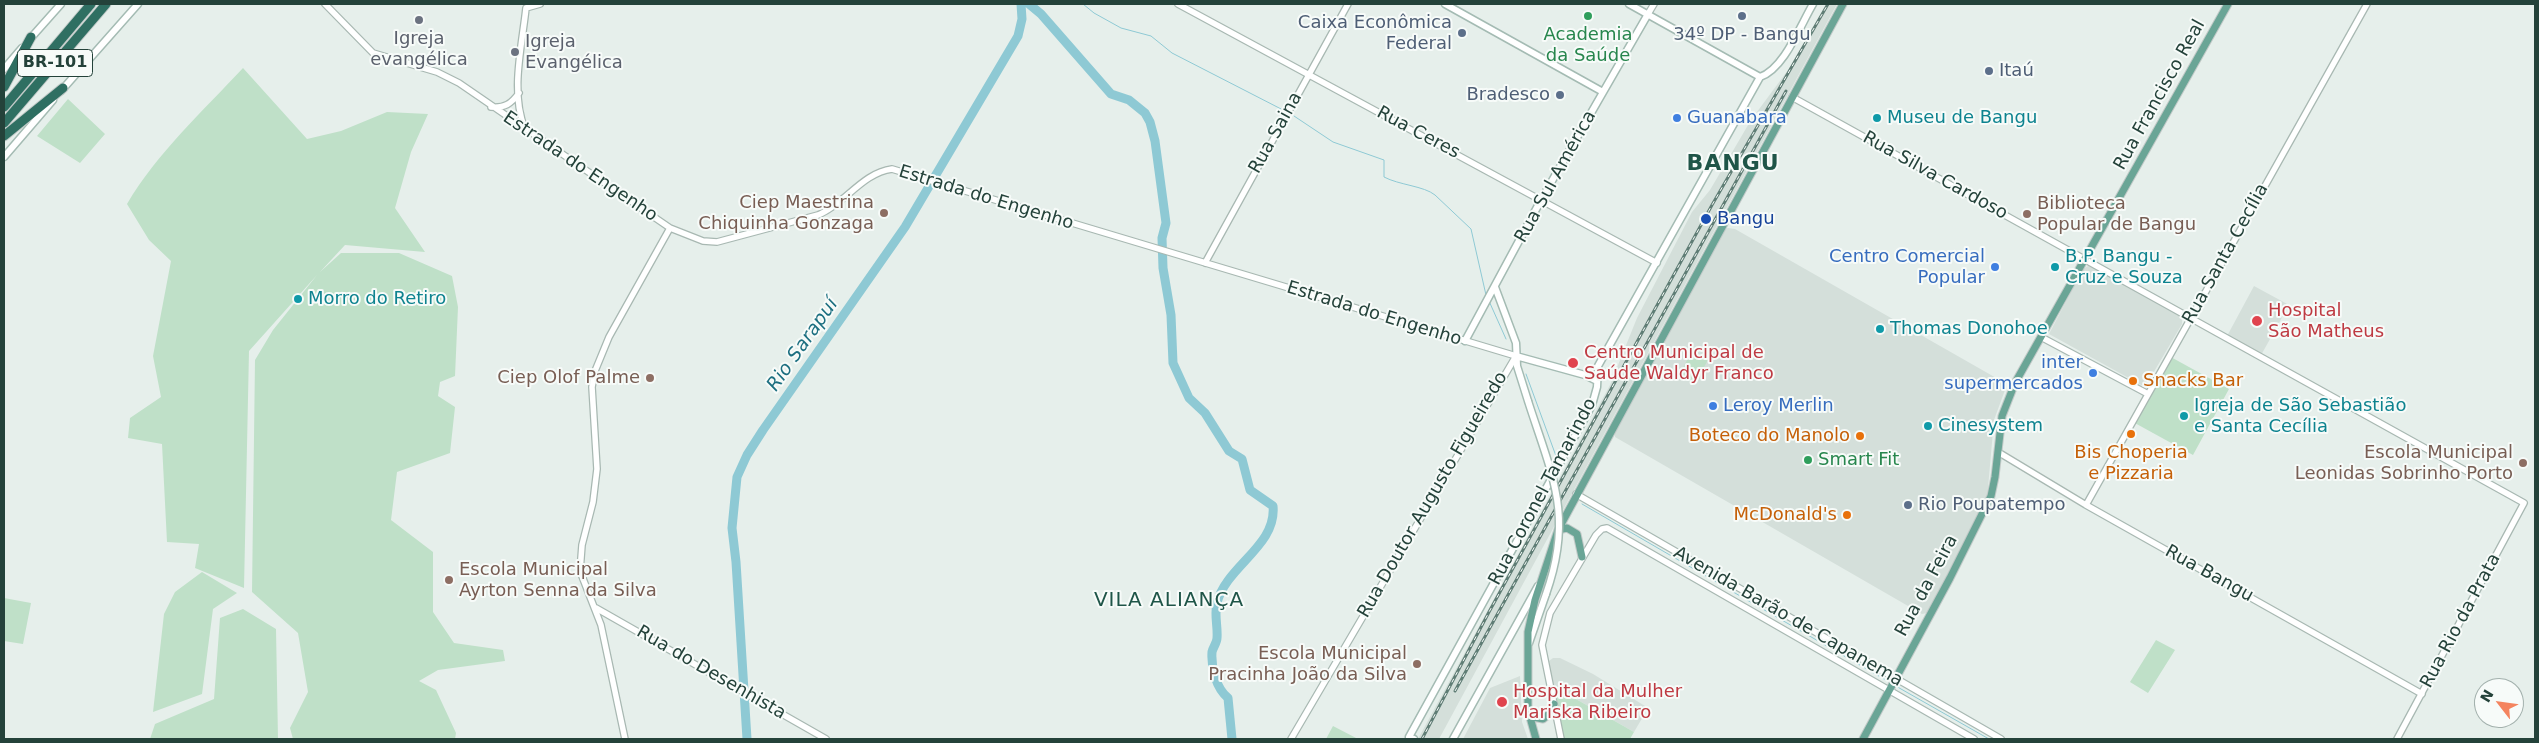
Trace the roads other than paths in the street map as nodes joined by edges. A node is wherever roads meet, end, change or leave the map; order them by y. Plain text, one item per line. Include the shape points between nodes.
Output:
1 (61, 4) edge
2 (91, 4) edge
3 (106, 4) edge
4 (138, 4) edge
5 (325, 4) edge
6 (540, 4) edge
7 (1178, 4) edge
8 (1348, 4) edge
9 (1445, 4) edge
10 (1629, 4) edge
11 (1654, 4) edge
12 (1813, 4) edge
13 (1843, 4) edge
14 (2228, 4) edge
15 (2367, 4) edge
16 (526, 6) edge
17 (1648, 14) junction
18 (31, 37) junction
19 (4, 69) edge
20 (1309, 74) junction
21 (1760, 77) junction
22 (4, 87) edge
23 (63, 88) junction
24 (1603, 92) junction
25 (519, 93) junction
26 (1792, 97) junction
27 (510, 104) junction
28 (4, 107) edge
29 (492, 107) junction
30 (503, 115) junction
31 (4, 123) edge
32 (525, 129) junction
33 (4, 136) edge
34 (4, 157) edge
35 (1541, 200) junction
36 (670, 228) junction
37 (2085, 258) junction
38 (1657, 262) junction
39 (1206, 263) junction
40 (1495, 287) junction
41 (2191, 318) junction
42 (2042, 336) junction
43 (1465, 341) junction
44 (1516, 356) junction
45 (1597, 381) junction
46 (2015, 383) joint
47 (2148, 394) junction
48 (1998, 452) junction
49 (1576, 494) junction
50 (2524, 503) joint
51 (2086, 505) junction
52 (1558, 530) junction
53 (1582, 557) junction
54 (1540, 580) junction
55 (596, 608) junction
56 (1527, 649) junction
57 (1893, 684) junction
58 (2422, 694) junction
59 (1554, 704) junction
60 (1528, 710) junction
61 (625, 739) edge
62 (826, 739) edge
63 (1291, 739) edge
64 (1414, 739) edge
65 (1453, 739) edge
66 (1536, 739) edge
67 (1561, 739) edge
68 (1862, 739) edge
69 (1974, 739) edge
70 (2001, 739) edge
71 (2397, 739) edge

1 - 18 main road
2 - 28 highway, BR-101
3 - 31 highway, BR-101
4 - 23 main road
5 - 29 street, Estrada do Engenho via 373,53 437,72 459,83
6 - 16 street
7 - 20 street, Rua Ceres
8 - 20 street, Rua Saina
9 - 24 main road
10 - 17 main road
11 - 17 street, Rua Sul América
12 - 21 main road, Rua Coronel Tamarindo via 1780,63
13 - 26 main road
14 - 37 main road, Rua Francisco Real
15 - 41 street, Rua Santa Cecília
16 - 25 street
17 - 21 main road
17 - 24 main road, Rua Sul América
18 - 19 main road
18 - 22 highway
20 - 35 street, Rua Ceres
20 - 39 street, Rua Saina
21 - 38 main road, Rua Coronel Tamarindo
23 - 33 highway
23 - 34 main road
24 - 35 main road, Rua Sul América
25 - 27 street
25 - 32 street via 520,116
26 - 37 street, Rua Silva Cardoso
26 - 49 main road
27 - 29 street
27 - 30 street
29 - 30 street, Estrada do Engenho
30 - 32 street, Estrada do Engenho
32 - 36 street, Estrada do Engenho
35 - 38 street, Rua Ceres
35 - 40 main road, Rua Sul América
36 - 39 street, Estrada do Engenho via 703,241 717,242 802,220 831,210 867,179 882,170 892,169
36 - 55 street via 609,337 595,371 592,387 597,469 580,571
37 - 41 street, Rua Silva Cardoso
37 - 42 main road, Rua Francisco Real
38 - 45 main road, Rua Coronel Tamarindo via 1598,366
39 - 43 street, Estrada do Engenho
40 - 43 main road, Rua Sul América
40 - 44 main road via 1516,343
41 - 47 street, Rua Santa Cecília
41 - 50 street, Rua Silva Cardoso
42 - 46 main road, Rua Francisco Real
42 - 47 street
43 - 44 street, Estrada do Engenho
44 - 45 main road, Estrada do Engenho
44 - 56 main road, bridge via 1560,508 1558,552
44 - 63 street, Rua Doutor Augusto Figueiredo
45 - 64 main road, Rua Coronel Tamarindo via 1592,405 1409,737
46 - 48 main road, Rua da Feira via 2002,416
47 - 51 street, Rua Santa Cecília
48 - 51 street, Rua Bangu
48 - 57 main road, Rua da Feira via 1990,496
49 - 52 main road
49 - 57 street, Avenida Barão de Capanema
50 - 58 street, Rua Rio da Prata
51 - 58 street, Rua Bangu
52 - 53 main road via 1568,528 1577,534
52 - 54 main road
53 - 57 street, Avenida Barão de Capanema via 1599,531 1607,528
53 - 59 street via 1546,622 1542,645
54 - 56 main road via 1530,617
54 - 65 main road
55 - 61 street
55 - 62 street, Rua do Desenhista
56 - 60 main road
57 - 68 main road, Rua da Feira
57 - 69 street, Avenida Barão de Capanema
57 - 70 street, Avenida Barão de Capanema
58 - 71 street, Rua Rio da Prata
59 - 60 main road via 1542,719
59 - 67 street
60 - 66 main road

